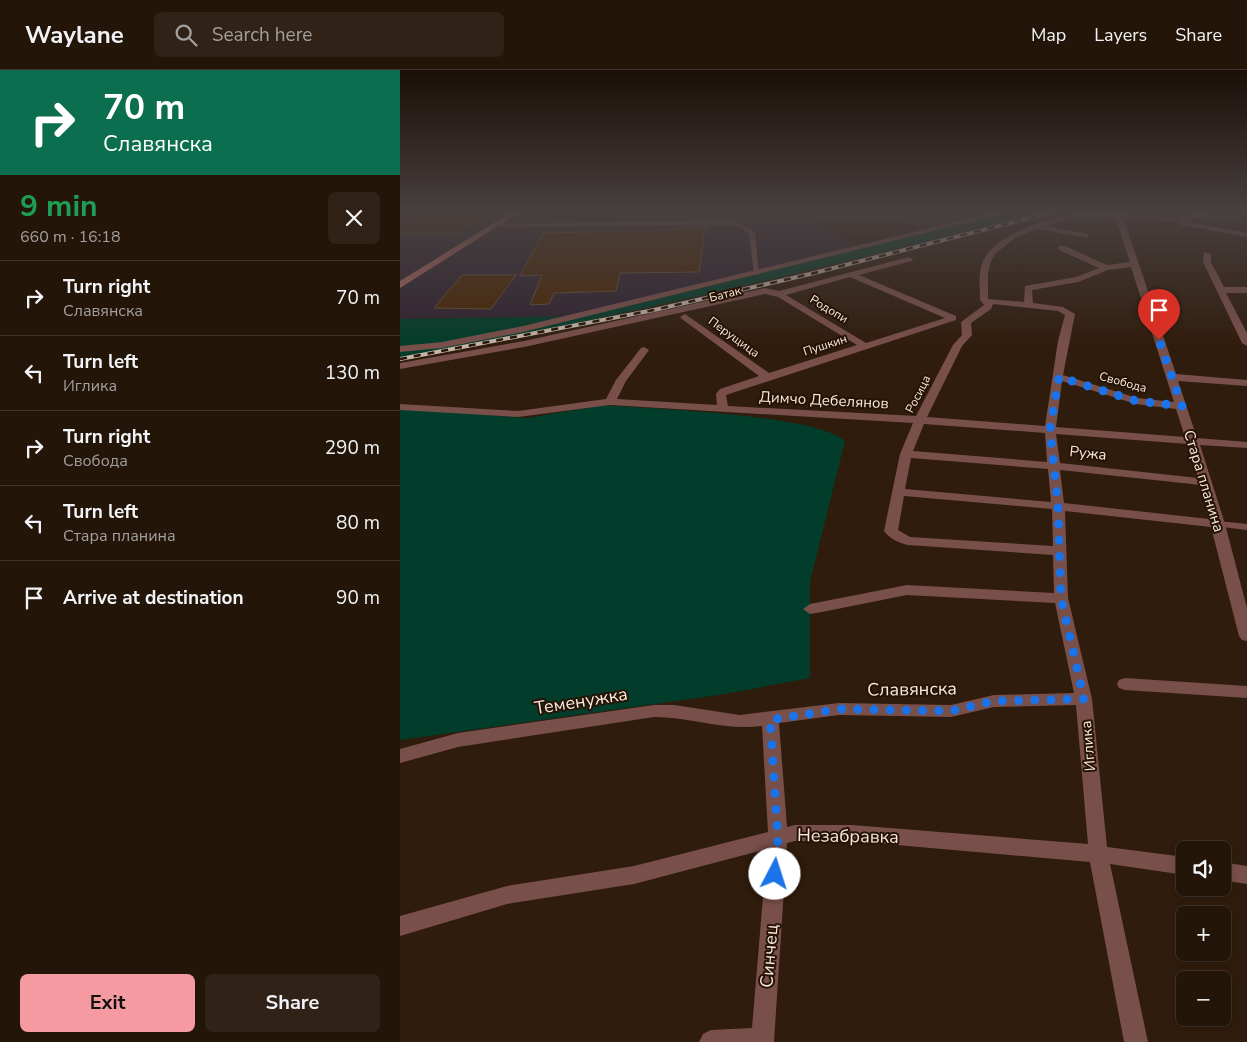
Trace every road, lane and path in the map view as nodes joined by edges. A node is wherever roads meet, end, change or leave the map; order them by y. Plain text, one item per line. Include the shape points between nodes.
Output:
1 (445, 256) edge
2 (755, 256) edge
3 (828, 256) edge
4 (991, 256) edge
5 (1080, 256) edge
6 (1132, 256) edge
7 (1207, 256) edge
8 (909, 259) dead end
9 (1135, 264) junction
10 (1106, 268) junction
11 (757, 274) junction
12 (850, 275) junction
13 (400, 285) edge
14 (1222, 290) junction
15 (1247, 290) edge
16 (779, 294) junction
17 (986, 301) junction
18 (1029, 305) junction
19 (685, 317) junction
20 (953, 318) junction
21 (966, 322) junction
22 (663, 323) dead end
23 (1246, 338) edge
24 (865, 346) junction
25 (400, 350) edge
26 (644, 350) dead end
27 (416, 363) junction
28 (400, 366) edge
29 (400, 372) edge
30 (767, 377) junction
31 (1059, 377) junction
32 (1172, 377) junction
33 (1247, 383) edge
34 (610, 402) junction
35 (1182, 406) junction
36 (400, 407) edge
37 (723, 410) junction
38 (920, 420) junction
39 (1050, 429) junction
40 (1193, 441) junction
41 (1247, 445) edge
42 (906, 454) junction
43 (1054, 466) junction
44 (1206, 482) junction
45 (900, 492) junction
46 (1058, 506) junction
47 (1218, 524) junction
48 (1247, 527) edge
49 (1060, 551) junction
50 (1061, 598) junction
51 (810, 609) dead end
52 (1247, 636) edge
53 (1126, 684) dead end
54 (1247, 692) edge
55 (1084, 699) junction
56 (770, 720) junction
57 (400, 756) edge
58 (778, 838) junction
59 (1098, 854) junction
60 (1176, 865) edge
61 (1231, 872) edge
62 (1247, 875) edge
63 (400, 926) edge
64 (762, 1040) edge
65 (712, 1042) edge
66 (1136, 1042) edge

1 - 13 main road
2 - 11 street
3 - 11 street
4 - 17 street via 984,273
5 - 10 street
6 - 9 street, Стара планина
7 - 14 street
8 - 12 street, Батак
9 - 10 street
9 - 32 street, Стара планина
10 - 18 street via 1078,279 1028,288
11 - 25 street via 523,330
12 - 16 street, Батак
12 - 20 street
14 - 15 street
14 - 23 street
16 - 19 street, Батак
16 - 24 street, Родопи
16 - 27 street via 753,293 524,344
17 - 18 street
17 - 21 street via 988,307
18 - 31 street, Иглика via 1060,309 1070,314
19 - 22 street, Батак
19 - 30 street, Перущица
20 - 21 street
20 - 24 street, Пушкин
21 - 38 street, Росица via 967,335 958,345
24 - 30 street, Пушкин
26 - 34 street via 621,380
27 - 28 street
27 - 29 street
30 - 37 street, Пушкин via 724,391 721,394
31 - 35 street, Свобода via 1136,401
31 - 39 street, Иглика
32 - 33 street
32 - 35 street, Стара планина
34 - 36 street, Димчо Дебелянов via 518,414
34 - 37 street, Димчо Дебелянов
35 - 40 street, Стара планина
37 - 38 street, Димчо Дебелянов
38 - 39 street, Димчо Дебелянов
38 - 42 street, Росица
39 - 40 street, Димчо Дебелянов
39 - 43 street, Иглика
40 - 41 street, Димчо Дебелянов
40 - 44 street, Стара планина
42 - 43 street, Ружа
42 - 45 street, Росица
43 - 44 street, Ружа
43 - 46 street, Иглика
44 - 47 street, Стара планина
45 - 46 street
45 - 49 street, Росица via 892,531 908,541
46 - 47 street
46 - 49 street, Иглика
47 - 48 street
47 - 52 street, Стара планина
49 - 50 street, Иглика
50 - 51 street via 906,590
50 - 55 street, Иглика
53 - 54 street
55 - 56 street, Славянска via 994,701 951,711 839,709
55 - 59 street, Иглика
56 - 57 street, Теменужка via 740,722 674,711 654,711 458,740
56 - 58 street, Синчец
58 - 59 street, Незабравка via 817,832 852,833
58 - 63 street, Незабравка via 634,875 507,895
58 - 64 street, Синчец
59 - 60 street, Незабравка
59 - 66 street, Иглика
61 - 62 street
64 - 65 street

